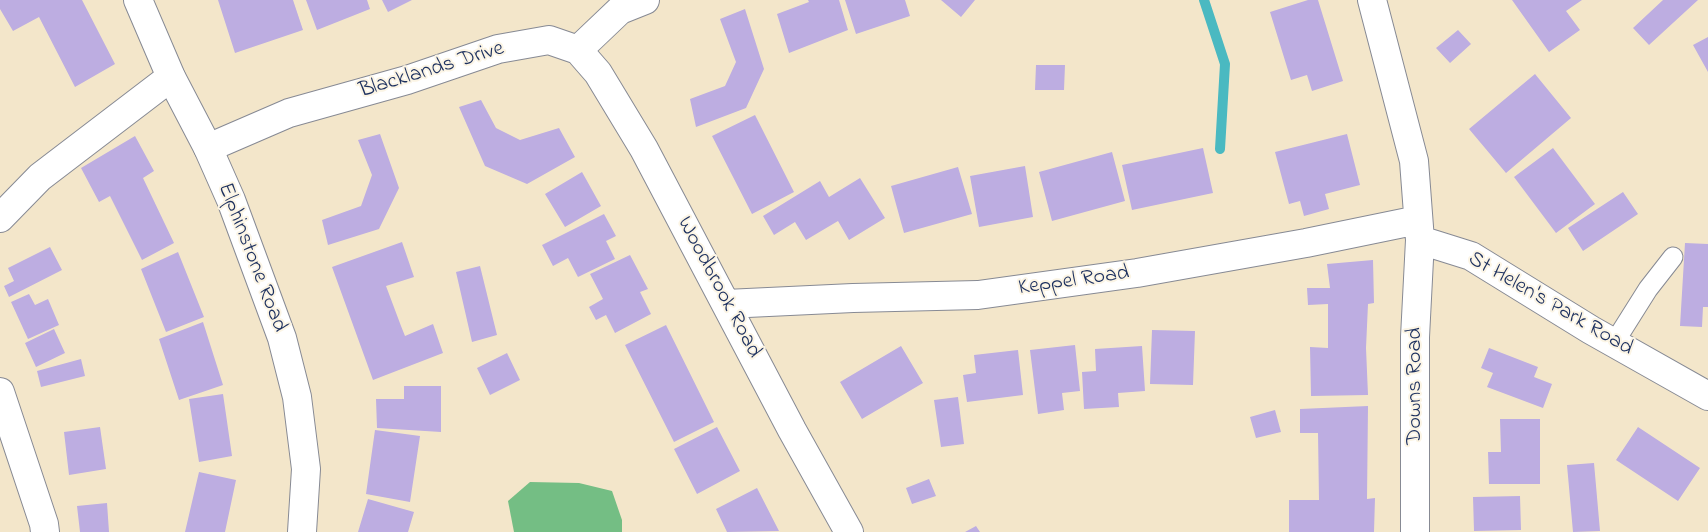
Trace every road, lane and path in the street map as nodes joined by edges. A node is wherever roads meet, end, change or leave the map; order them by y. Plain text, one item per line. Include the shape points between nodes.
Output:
1 (138, 0) edge
2 (646, 0) edge
3 (1372, 0) edge
4 (578, 50) junction
5 (170, 77) junction
6 (208, 148) junction
7 (0, 218) edge
8 (1419, 230) junction
9 (1673, 257) dead end
10 (726, 304) junction
11 (1614, 343) junction
12 (0, 392) edge
13 (1708, 396) edge
14 (45, 532) edge
15 (302, 532) edge
16 (848, 532) edge
17 (1416, 532) edge

1 - 5 street, Elphinstone Road
2 - 4 street via 620,10
3 - 8 street via 1414,161
4 - 6 street, Blacklands Drive via 548,40 498,49 407,80 289,113
4 - 10 street, Woodbrook Road via 598,73 644,149
5 - 6 street, Elphinstone Road
5 - 7 street via 40,177
6 - 15 street, Elphinstone Road via 231,200 282,338 297,397 306,469
8 - 10 street, Keppel Road via 1306,243 1137,273 978,295
8 - 11 street, St Helen's Park Road via 1471,256
8 - 17 street, Downs Road
9 - 11 lane via 1648,289
10 - 16 street, Woodbrook Road
11 - 13 street, St Helen's Park Road
12 - 14 street

